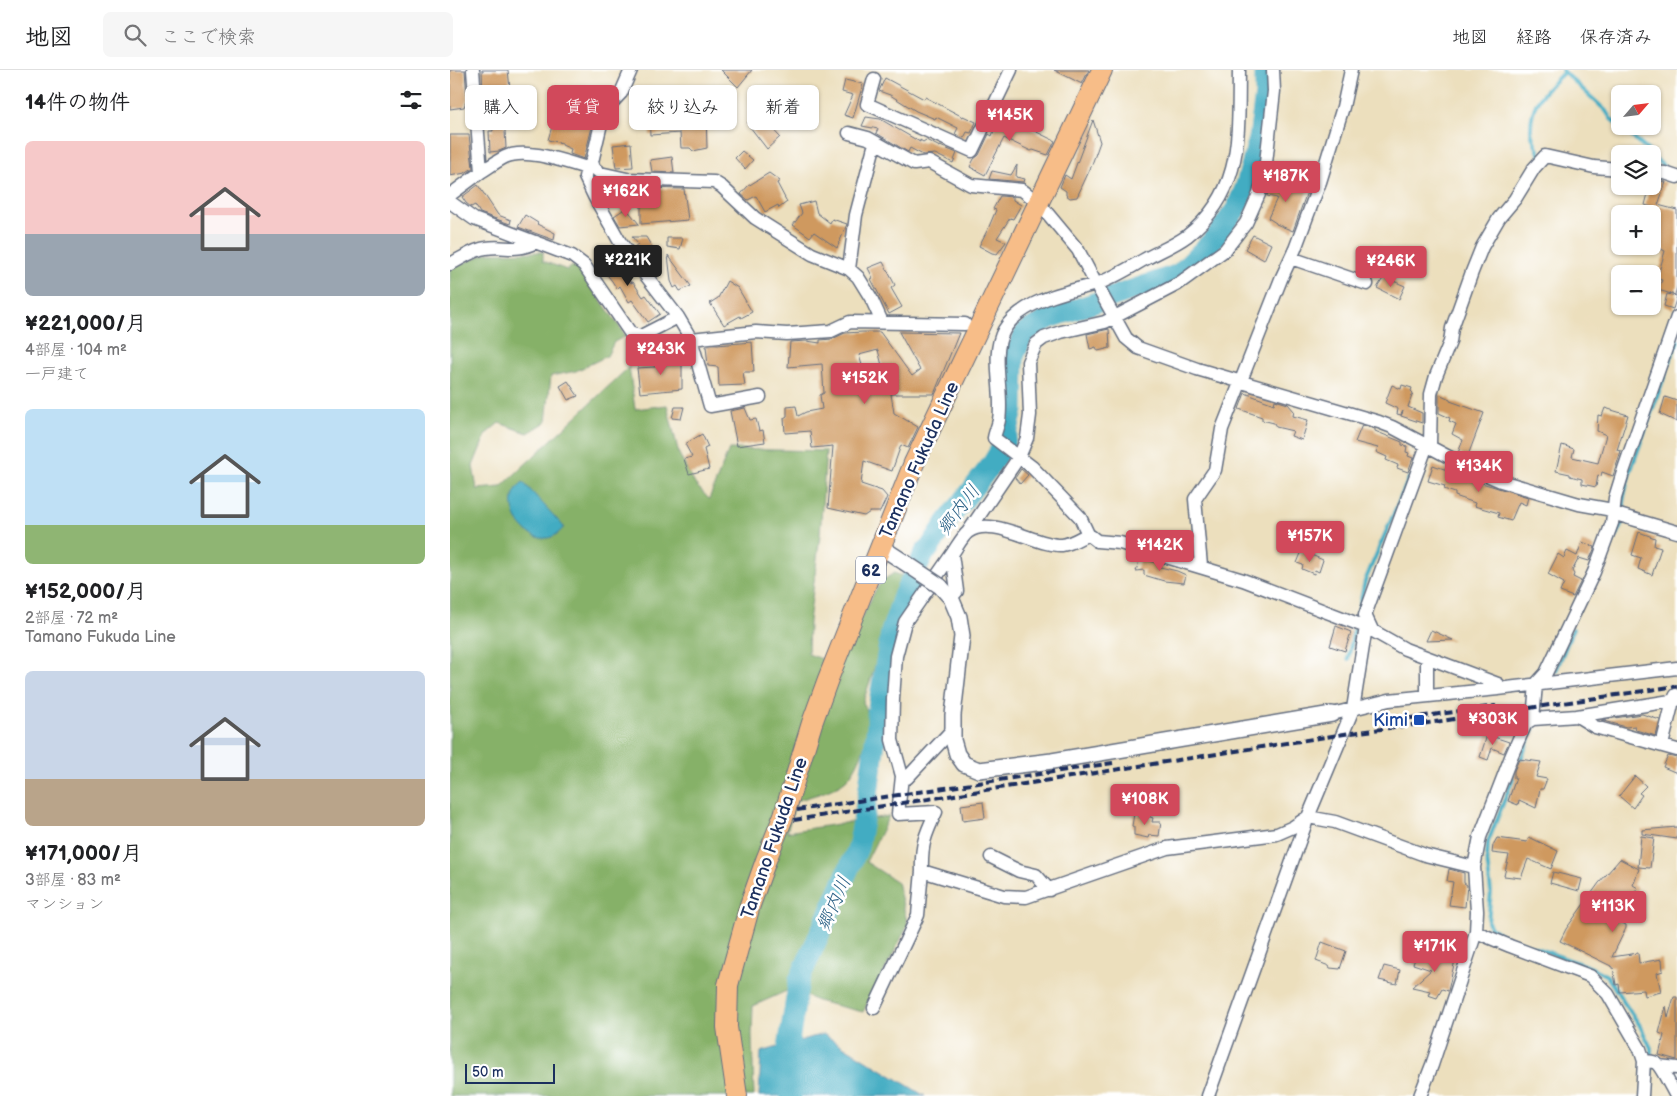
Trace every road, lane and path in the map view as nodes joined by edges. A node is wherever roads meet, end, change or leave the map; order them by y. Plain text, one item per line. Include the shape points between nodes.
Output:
1 (473, 70) edge
2 (631, 70) edge
3 (1011, 70) edge
4 (1102, 70) edge
5 (1239, 70) edge
6 (1273, 70) edge
7 (1351, 70) edge
8 (874, 78) dead end
9 (849, 132) dead end
10 (874, 143) junction
11 (589, 165) junction
12 (1611, 169) edge
13 (481, 172) junction
14 (1661, 173) edge
15 (1677, 177) edge
16 (450, 195) edge
17 (450, 202) edge
18 (1038, 202) junction
19 (536, 242) junction
20 (1291, 258) junction
21 (450, 264) edge
22 (849, 269) junction
23 (1367, 284) dead end
24 (1097, 287) junction
25 (1112, 314) junction
26 (678, 316) junction
27 (1677, 318) edge
28 (882, 322) junction
29 (966, 324) dead end
30 (991, 327) dead end
31 (1004, 330) junction
32 (691, 339) junction
33 (1241, 383) junction
34 (760, 397) dead end
35 (1429, 446) junction
36 (1017, 456) junction
37 (981, 514) junction
38 (1620, 515) junction
39 (992, 527) junction
40 (968, 532) junction
41 (1677, 532) edge
42 (1088, 534) junction
43 (881, 547) junction
44 (952, 554) junction
45 (1201, 566) junction
46 (951, 598) junction
47 (1369, 628) junction
48 (1427, 658) junction
49 (1677, 668) edge
50 (1536, 684) junction
51 (1498, 689) junction
52 (1427, 696) junction
53 (1676, 698) edge
54 (1353, 709) junction
55 (1332, 714) joint
56 (1577, 716) junction
57 (1533, 719) junction
58 (953, 729) junction
59 (1662, 745) junction
60 (1677, 750) edge
61 (902, 776) junction
62 (1308, 817) junction
63 (992, 857) dead end
64 (1474, 866) junction
65 (922, 871) junction
66 (1049, 890) junction
67 (1476, 932) junction
68 (874, 1008) dead end
69 (1652, 1062) junction
70 (1677, 1068) edge
71 (737, 1096) edge
72 (1208, 1096) edge
73 (1420, 1096) edge
74 (1642, 1096) edge
75 (1676, 1096) edge

1 - 13 street
2 - 11 street via 621,93 604,111
3 - 8 street via 972,151 868,104
4 - 18 main road, Tamano Fukuda Line / 62
5 - 24 street via 1236,152 1225,192 1215,208 1185,237
6 - 25 street via 1274,91 1265,172 1246,223 1225,250 1186,278
7 - 20 street via 1320,182
9 - 10 street
10 - 18 street via 914,164 929,162 971,185 1022,190
10 - 22 street via 856,215
11 - 13 street via 526,154 506,157
11 - 22 street via 600,173 626,179 714,182 755,218 812,254
11 - 26 street via 585,177 620,242
12 - 35 street via 1545,156 1499,218 1472,272 1436,376
13 - 16 street
14 - 15 street
17 - 19 street via 474,219
18 - 24 street via 1078,250
18 - 43 main road, Tamano Fukuda Line / 62 via 914,463
19 - 21 street via 525,248 484,248
19 - 26 street via 572,256 584,265 631,334 641,336
20 - 23 street
20 - 33 street
22 - 28 street via 858,277
24 - 25 street
24 - 31 street via 1055,295 1025,308
25 - 33 street via 1126,338 1138,348
25 - 36 street via 1105,322 1061,332 1036,344 1028,362 1030,415 1027,438
26 - 32 street
27 - 38 street via 1624,469
28 - 29 street
28 - 32 street via 850,322 831,330 787,334 756,332
30 - 31 street
31 - 36 street via 998,347 999,419 994,438
32 - 34 street via 710,406
33 - 35 street via 1379,422
33 - 45 street via 1222,429 1215,470 1195,499
35 - 38 street via 1501,481
35 - 47 street via 1365,615
36 - 37 street
36 - 42 street via 1032,467 1080,517
37 - 39 street
37 - 40 street
38 - 41 street
38 - 50 street via 1612,523 1594,572 1546,673
39 - 40 street
39 - 42 street via 1062,545
40 - 44 street
42 - 45 street via 1097,541
43 - 46 street, bridge via 940,586
43 - 71 main road, Tamano Fukuda Line / 62 via 822,697 738,946 728,985 727,1028
44 - 46 street via 957,591
44 - 61 street via 905,622 896,656 892,740
45 - 47 street
46 - 58 street via 962,636
47 - 48 street
47 - 54 street
48 - 51 street via 1498,684
48 - 52 street
49 - 50 street
50 - 51 street
50 - 57 street
51 - 52 street
52 - 54 street via 1389,700
53 - 56 street
53 - 59 street
54 - 55 street
54 - 62 street
55 - 58 street via 1052,761 979,770 964,764 957,754
56 - 57 street
56 - 59 street via 1595,727
57 - 64 street via 1526,723 1511,757 1480,838
58 - 61 street via 915,771 906,778
59 - 60 street
61 - 65 street via 898,814 936,812 924,837
62 - 64 street via 1336,822 1425,855
62 - 66 street via 1277,834 1167,848
62 - 72 street
63 - 66 street via 1019,871 1036,875
64 - 67 street
65 - 66 street via 1004,896 1026,897
65 - 68 street via 918,915
67 - 69 street via 1590,976 1608,994 1640,1049
67 - 73 street
69 - 70 street
69 - 74 street
69 - 75 street

